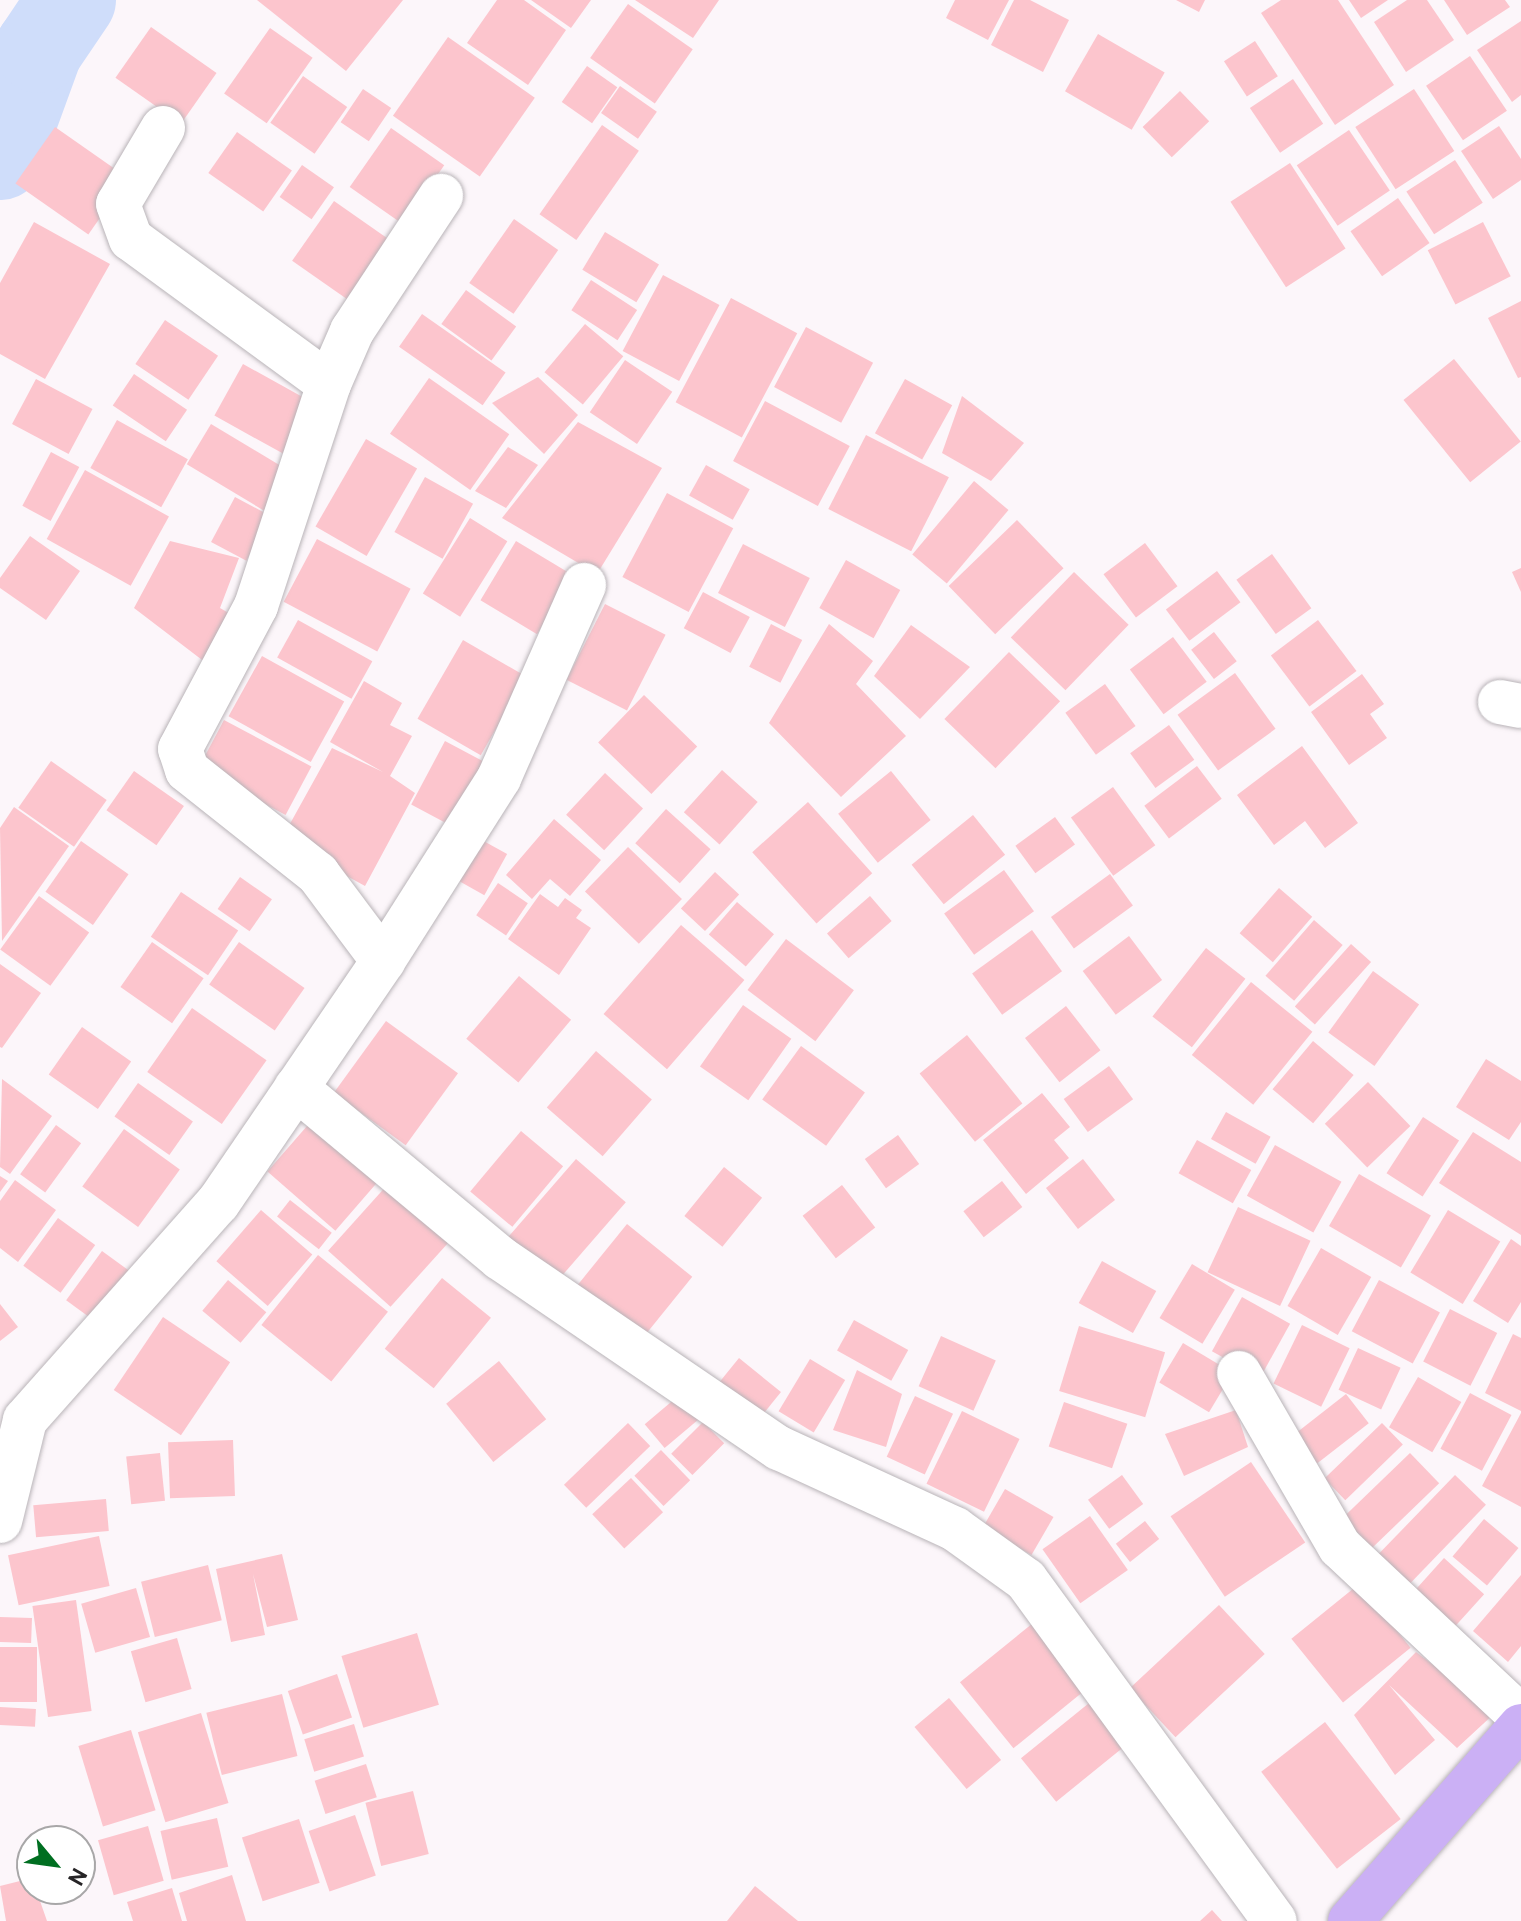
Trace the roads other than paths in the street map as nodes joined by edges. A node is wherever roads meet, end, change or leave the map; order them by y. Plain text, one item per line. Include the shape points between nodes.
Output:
1 (163, 128) dead end
2 (441, 196) dead end
3 (329, 384) junction
4 (584, 585) dead end
5 (383, 961) junction
6 (296, 1088) junction
7 (1239, 1373) dead end
8 (0, 1521) edge
9 (1521, 1717) edge
10 (1521, 1726) edge
11 (1275, 1921) edge
12 (1350, 1921) edge

1 - 3 street via 118,204 131,239
2 - 3 street via 352,331
3 - 5 street via 256,606 180,749 180,760 318,874
4 - 5 street via 499,778
5 - 6 street
6 - 8 street via 218,1203 25,1420
6 - 11 street via 500,1258 779,1448 955,1529 1026,1580
7 - 9 street via 1340,1547
10 - 12 main road

